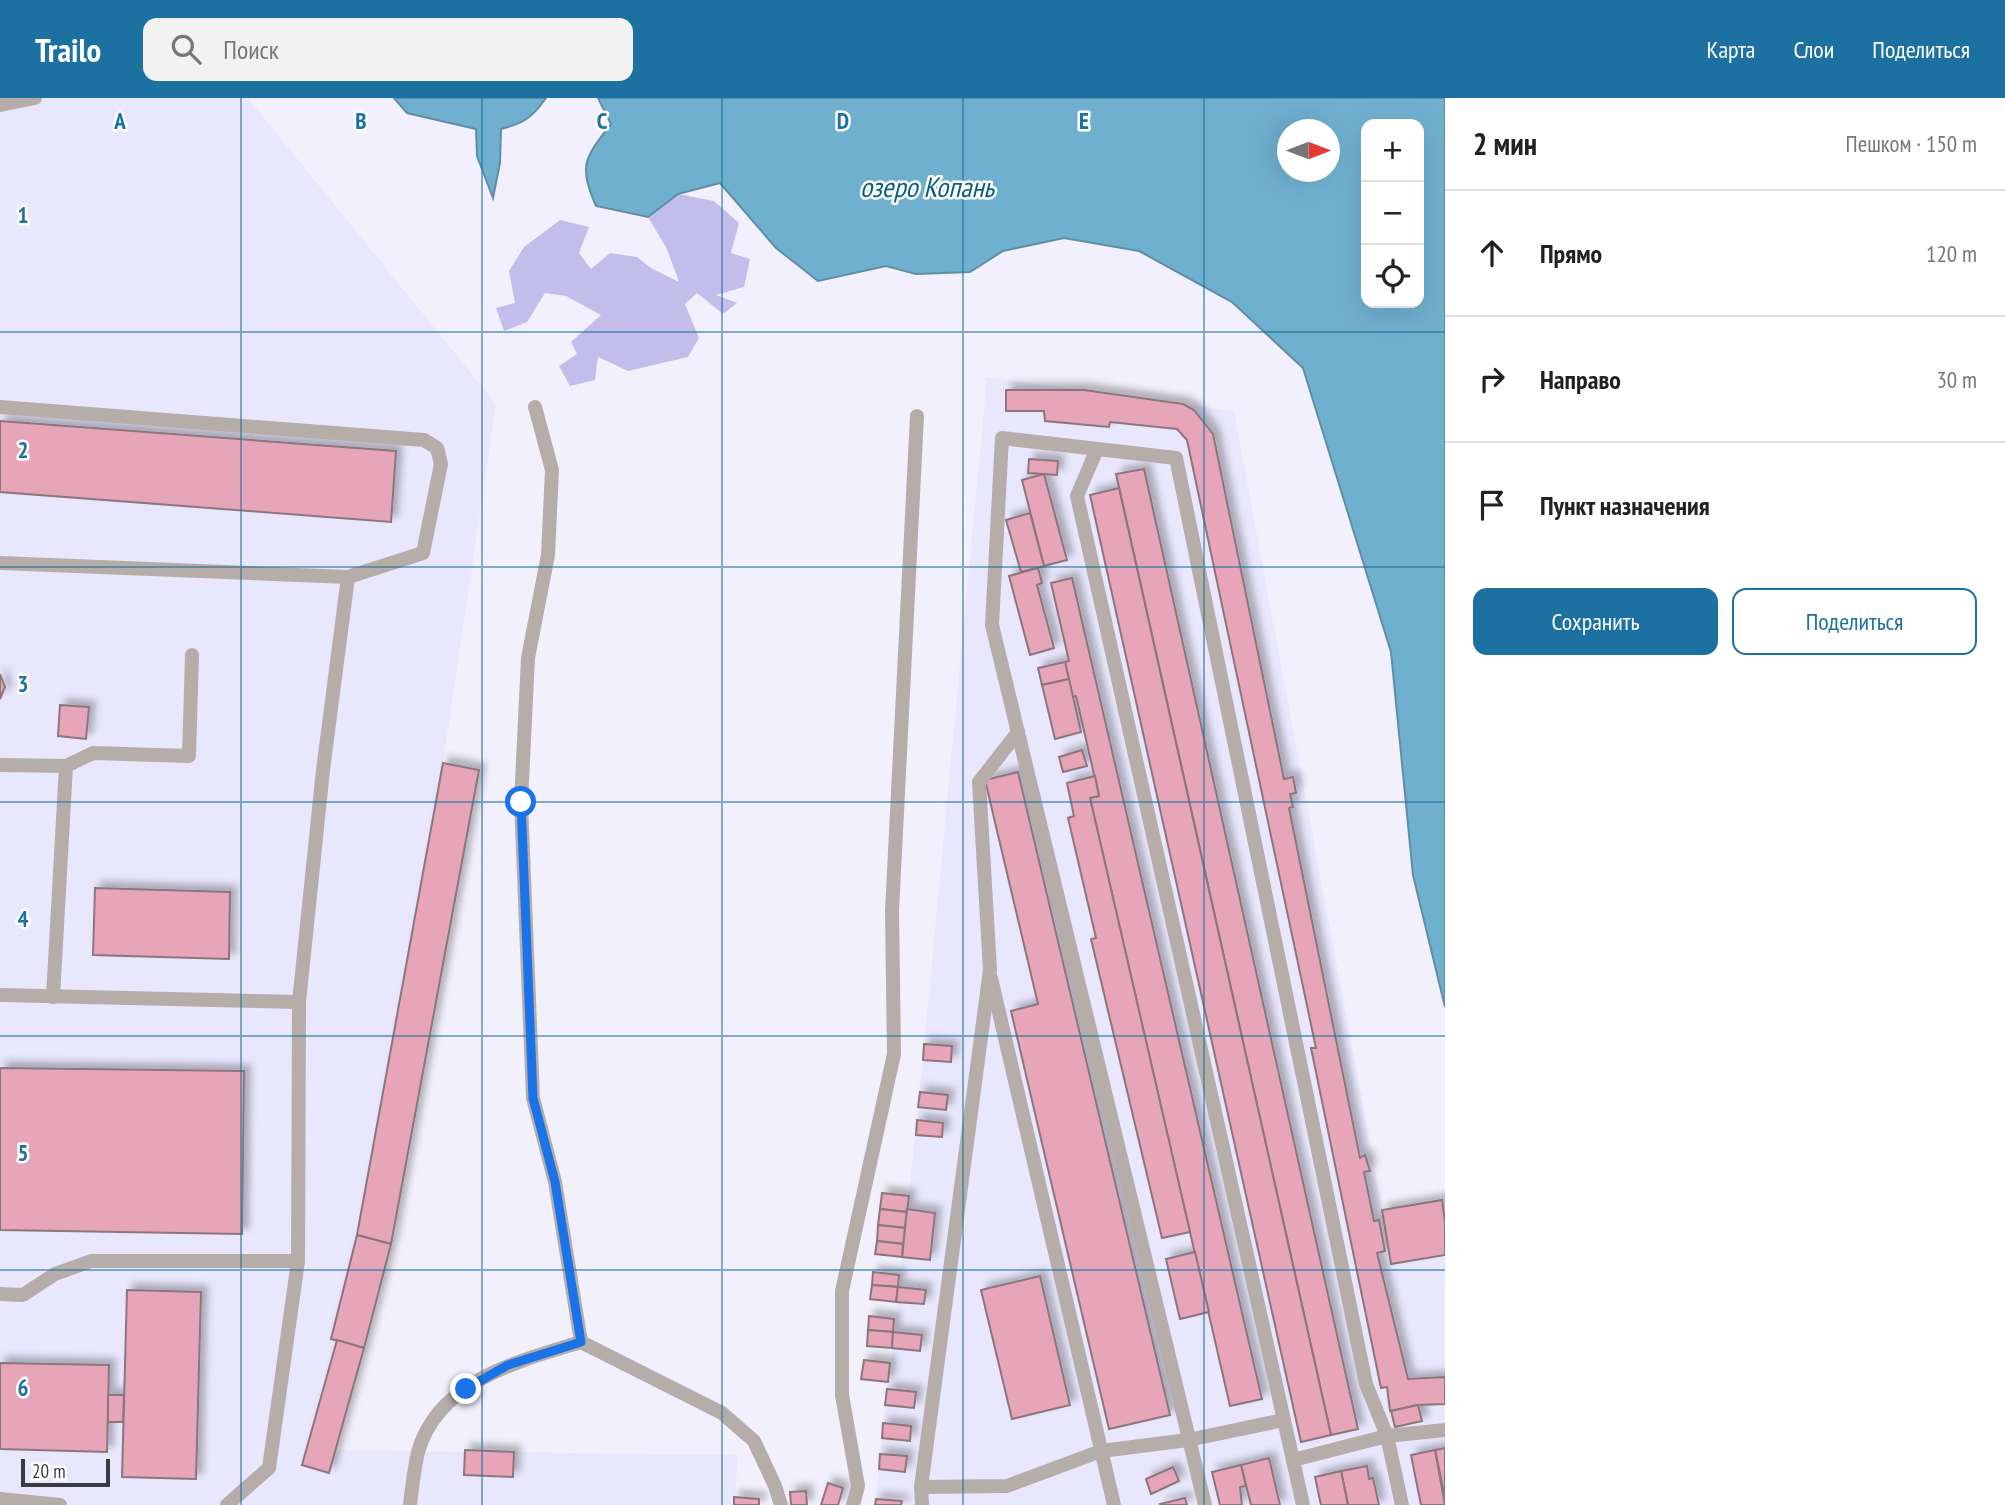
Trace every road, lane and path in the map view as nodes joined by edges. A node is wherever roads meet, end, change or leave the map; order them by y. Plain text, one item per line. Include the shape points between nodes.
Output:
1 (35, 98) edge
2 (0, 105) edge
3 (0, 407) edge
4 (535, 407) dead end
5 (918, 416) dead end
6 (1097, 449) junction
7 (0, 563) edge
8 (348, 578) junction
9 (191, 655) dead end
10 (1018, 732) junction
11 (0, 765) edge
12 (66, 766) junction
13 (990, 970) junction
14 (0, 995) edge
15 (53, 997) junction
16 (299, 1002) junction
17 (298, 1261) junction
18 (0, 1294) edge
19 (581, 1342) junction
20 (1284, 1420) junction
21 (1445, 1430) edge
22 (1387, 1436) junction
23 (1188, 1440) junction
24 (1101, 1451) junction
25 (1293, 1461) junction
26 (921, 1487) junction
27 (0, 1499) edge
28 (60, 1505) edge
29 (227, 1505) edge
30 (410, 1505) edge
31 (781, 1505) edge
32 (853, 1505) edge
33 (922, 1505) edge
34 (1114, 1505) edge
35 (1205, 1505) edge
36 (1303, 1505) edge
37 (1402, 1505) edge

1 - 2 lane
3 - 8 lane via 424,440 437,448 441,464 423,553
4 - 19 lane via 552,470 548,555 528,658 521,802 533,1098 555,1182
5 - 32 lane via 892,911 894,1054 842,1292 842,1395 858,1486
6 - 10 lane via 1002,438 992,625
6 - 20 lane via 1077,496
6 - 22 lane via 1176,458 1366,1384
7 - 8 lane
8 - 16 lane
9 - 12 lane via 189,757 93,753
10 - 13 lane via 979,782
10 - 23 lane
11 - 12 lane
12 - 15 lane
13 - 24 lane
13 - 26 lane
14 - 15 lane
15 - 16 lane
16 - 17 lane
17 - 18 lane via 91,1261 55,1274 23,1294
17 - 29 lane via 270,1468
19 - 30 lane via 508,1365 438,1411 419,1450
19 - 31 lane via 722,1413 754,1441
20 - 23 lane
20 - 25 lane
21 - 22 lane
22 - 25 lane
22 - 37 lane
23 - 24 lane
23 - 35 lane
24 - 26 lane via 1007,1486
24 - 34 lane
25 - 36 lane
26 - 33 lane
27 - 28 lane

